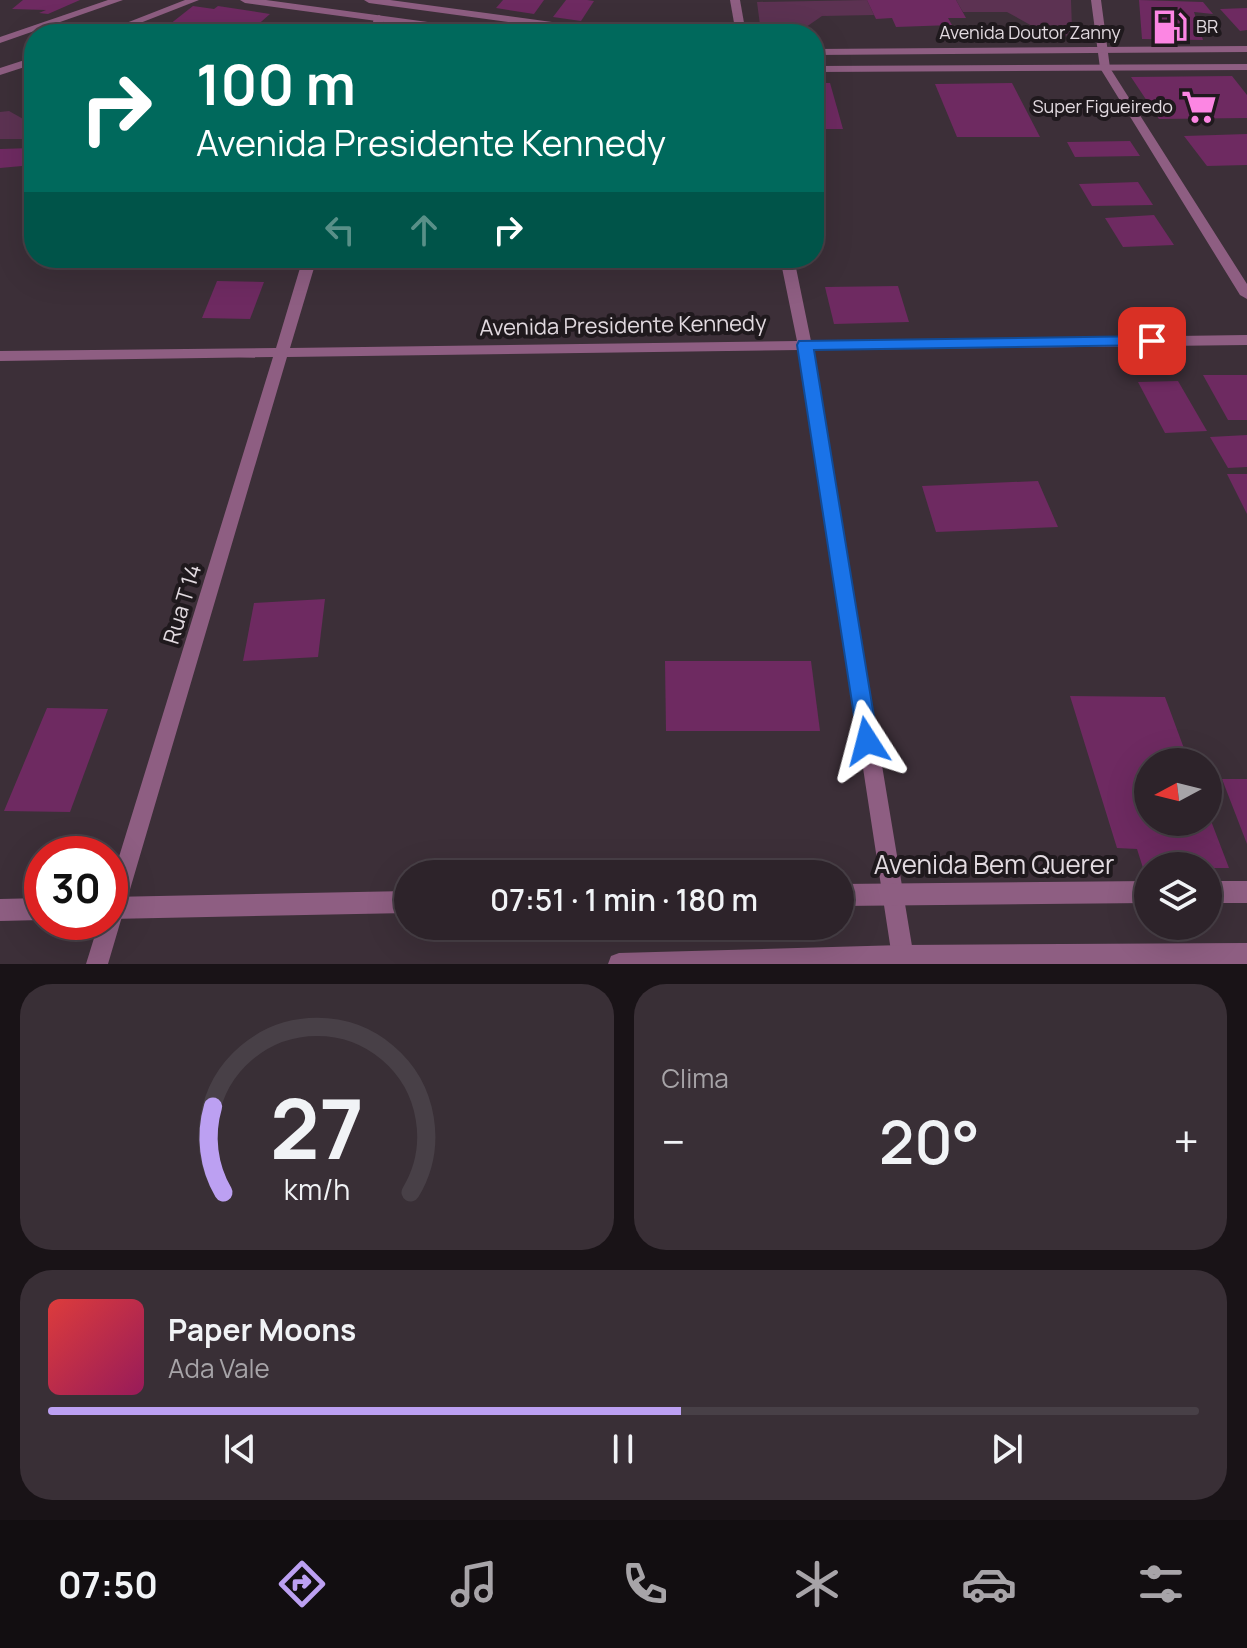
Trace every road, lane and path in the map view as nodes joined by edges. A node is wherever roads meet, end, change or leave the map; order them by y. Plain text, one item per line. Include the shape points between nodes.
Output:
1 (118, 0) edge
2 (194, 0) edge
3 (245, 0) edge
4 (376, 0) edge
5 (735, 0) edge
6 (1096, 0) edge
7 (379, 18) junction
8 (47, 24) edge
9 (130, 24) edge
10 (378, 24) edge
11 (422, 24) edge
12 (547, 24) edge
13 (739, 24) edge
14 (24, 32) edge
15 (0, 40) edge
16 (1247, 49) edge
17 (1102, 50) junction
18 (824, 52) edge
19 (24, 64) edge
20 (1247, 67) edge
21 (1105, 68) junction
22 (824, 69) edge
23 (0, 72) edge
24 (307, 268) edge
25 (789, 268) edge
26 (1247, 295) edge
27 (1247, 340) edge
28 (805, 345) junction
29 (283, 352) junction
30 (0, 356) edge
31 (128, 859) edge
32 (1134, 892) edge
33 (1222, 892) edge
34 (1247, 892) edge
35 (891, 894) junction
36 (854, 895) edge
37 (394, 902) edge
38 (128, 908) edge
39 (24, 909) edge
40 (0, 910) edge
41 (104, 940) edge
42 (1247, 954) edge
43 (903, 960) edge
44 (97, 964) edge
45 (619, 964) edge

1 - 8 street
2 - 9 street
3 - 7 street
4 - 12 street
5 - 13 street
6 - 17 street
7 - 10 street
7 - 11 street
14 - 15 street
16 - 17 street, Avenida Doutor Zanny
17 - 18 street, Avenida Doutor Zanny
17 - 21 street
19 - 23 street
20 - 21 street, Avenida Doutor Zanny
21 - 22 street, Avenida Doutor Zanny
21 - 26 street
24 - 29 street, Rua T 14
25 - 28 street
27 - 28 street, Avenida Presidente Kennedy
28 - 29 street, Avenida Presidente Kennedy
28 - 35 street
29 - 30 street, Avenida Presidente Kennedy
29 - 31 street, Rua T 14
32 - 35 street, Avenida Bem Querer
33 - 34 street
35 - 36 street, Avenida Bem Querer
35 - 43 street
37 - 38 street
39 - 40 street
41 - 44 street, Rua T 14
42 - 43 street
43 - 45 street

